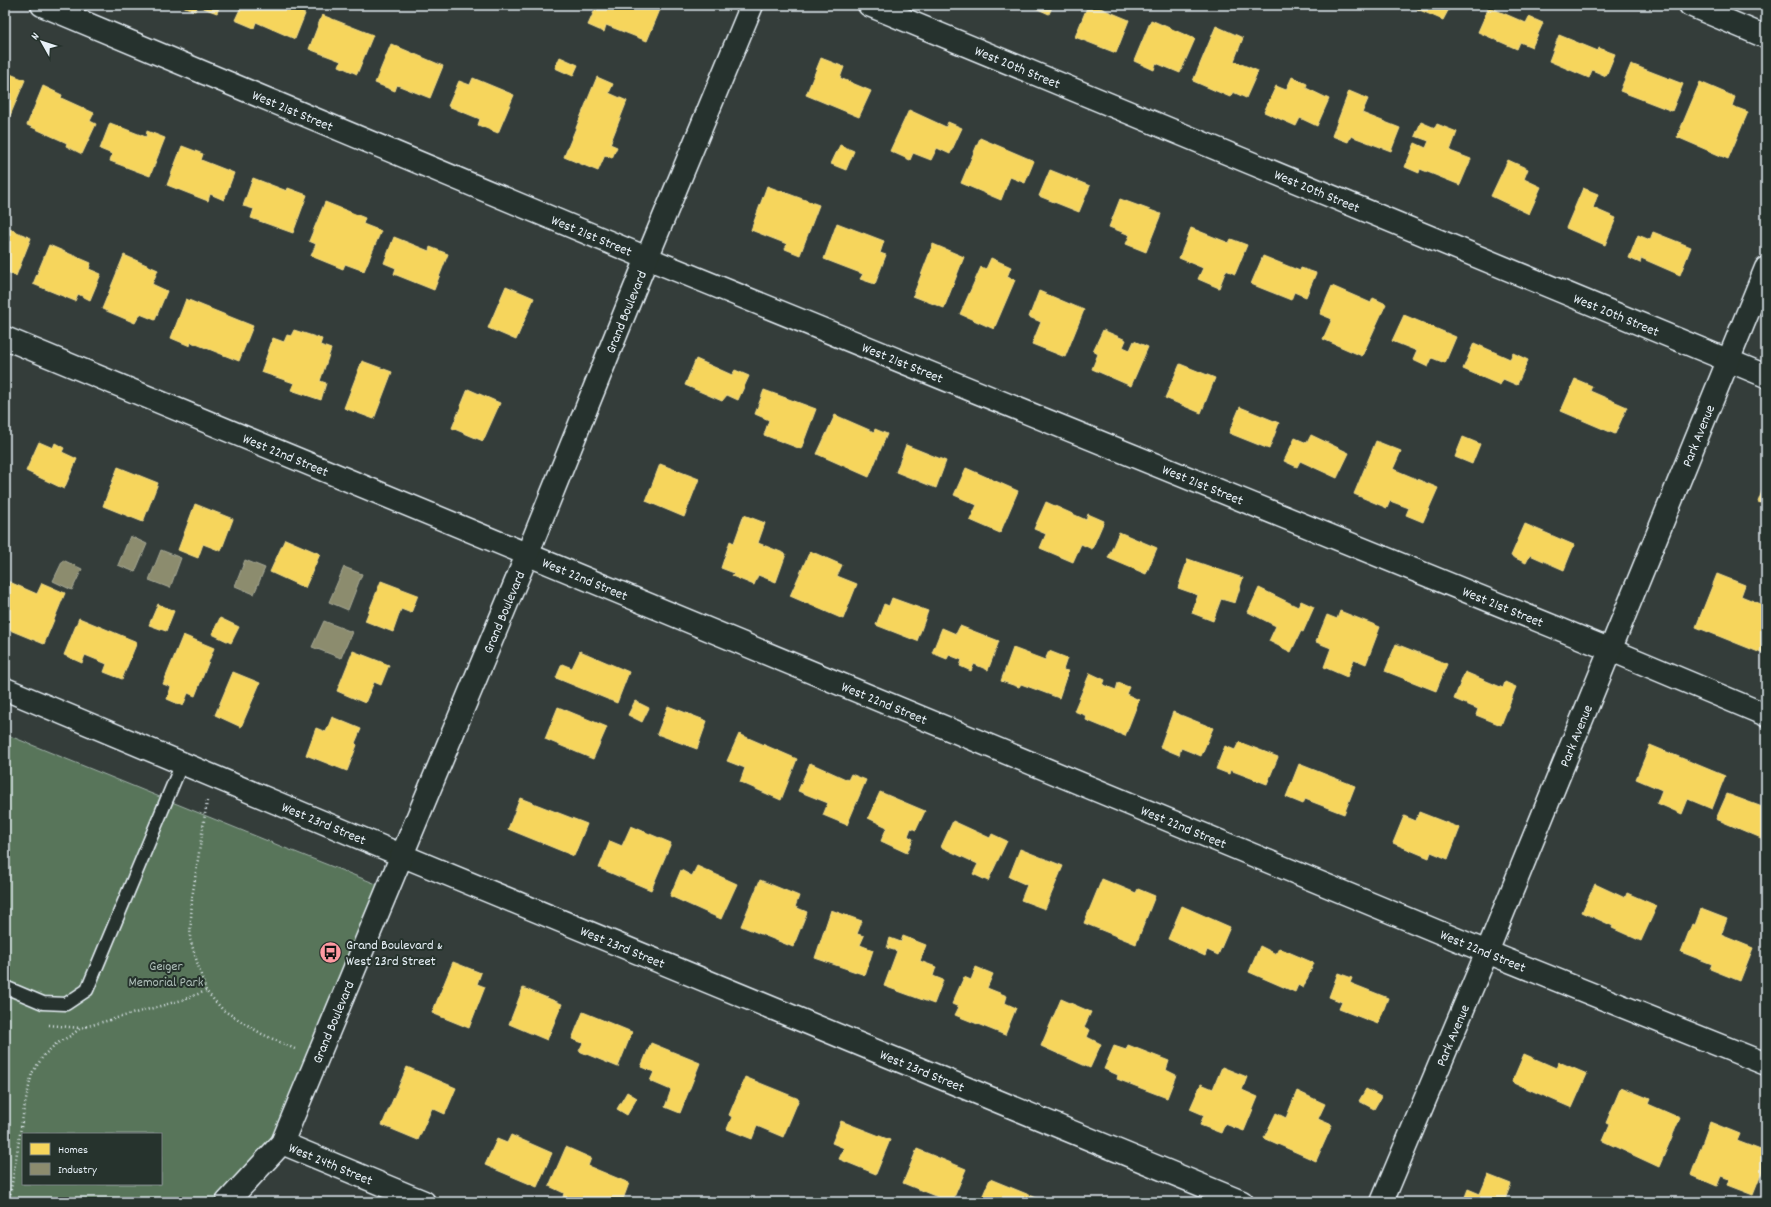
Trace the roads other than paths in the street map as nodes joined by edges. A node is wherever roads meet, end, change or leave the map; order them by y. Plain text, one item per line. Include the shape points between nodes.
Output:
1 (42, 5) edge
2 (752, 5) edge
3 (869, 5) edge
4 (1690, 5) edge
5 (1766, 37) edge
6 (647, 258) junction
7 (1766, 268) edge
8 (5, 338) edge
9 (1728, 361) junction
10 (1766, 376) edge
11 (527, 555) junction
12 (1611, 650) junction
13 (5, 689) edge
14 (1766, 715) edge
15 (182, 763) junction
16 (401, 855) junction
17 (1487, 952) junction
18 (5, 987) edge
19 (1766, 1064) edge
20 (282, 1143) junction
21 (227, 1202) edge
22 (424, 1202) edge
23 (1242, 1202) edge
24 (1382, 1202) edge

1 - 6 street, West 21st Street
2 - 6 street, Grand Boulevard
3 - 9 street, West 20th Street
4 - 5 street
6 - 11 street, Grand Boulevard
6 - 12 street, West 21st Street
7 - 9 street, Park Avenue
8 - 11 street, West 22nd Street
9 - 10 street, West 20th Street
9 - 12 street, Park Avenue
11 - 16 street, Grand Boulevard
11 - 17 street, West 22nd Street
12 - 14 street, West 21st Street
12 - 17 street, Park Avenue
13 - 15 street, West 23rd Street
15 - 16 street, West 23rd Street
15 - 18 lane via 87,990 66,1004 43,1004
16 - 20 street, Grand Boulevard
16 - 23 street, West 23rd Street
17 - 19 street, West 22nd Street
17 - 24 street, Park Avenue
20 - 21 street, Grand Boulevard
20 - 22 street, West 24th Street

